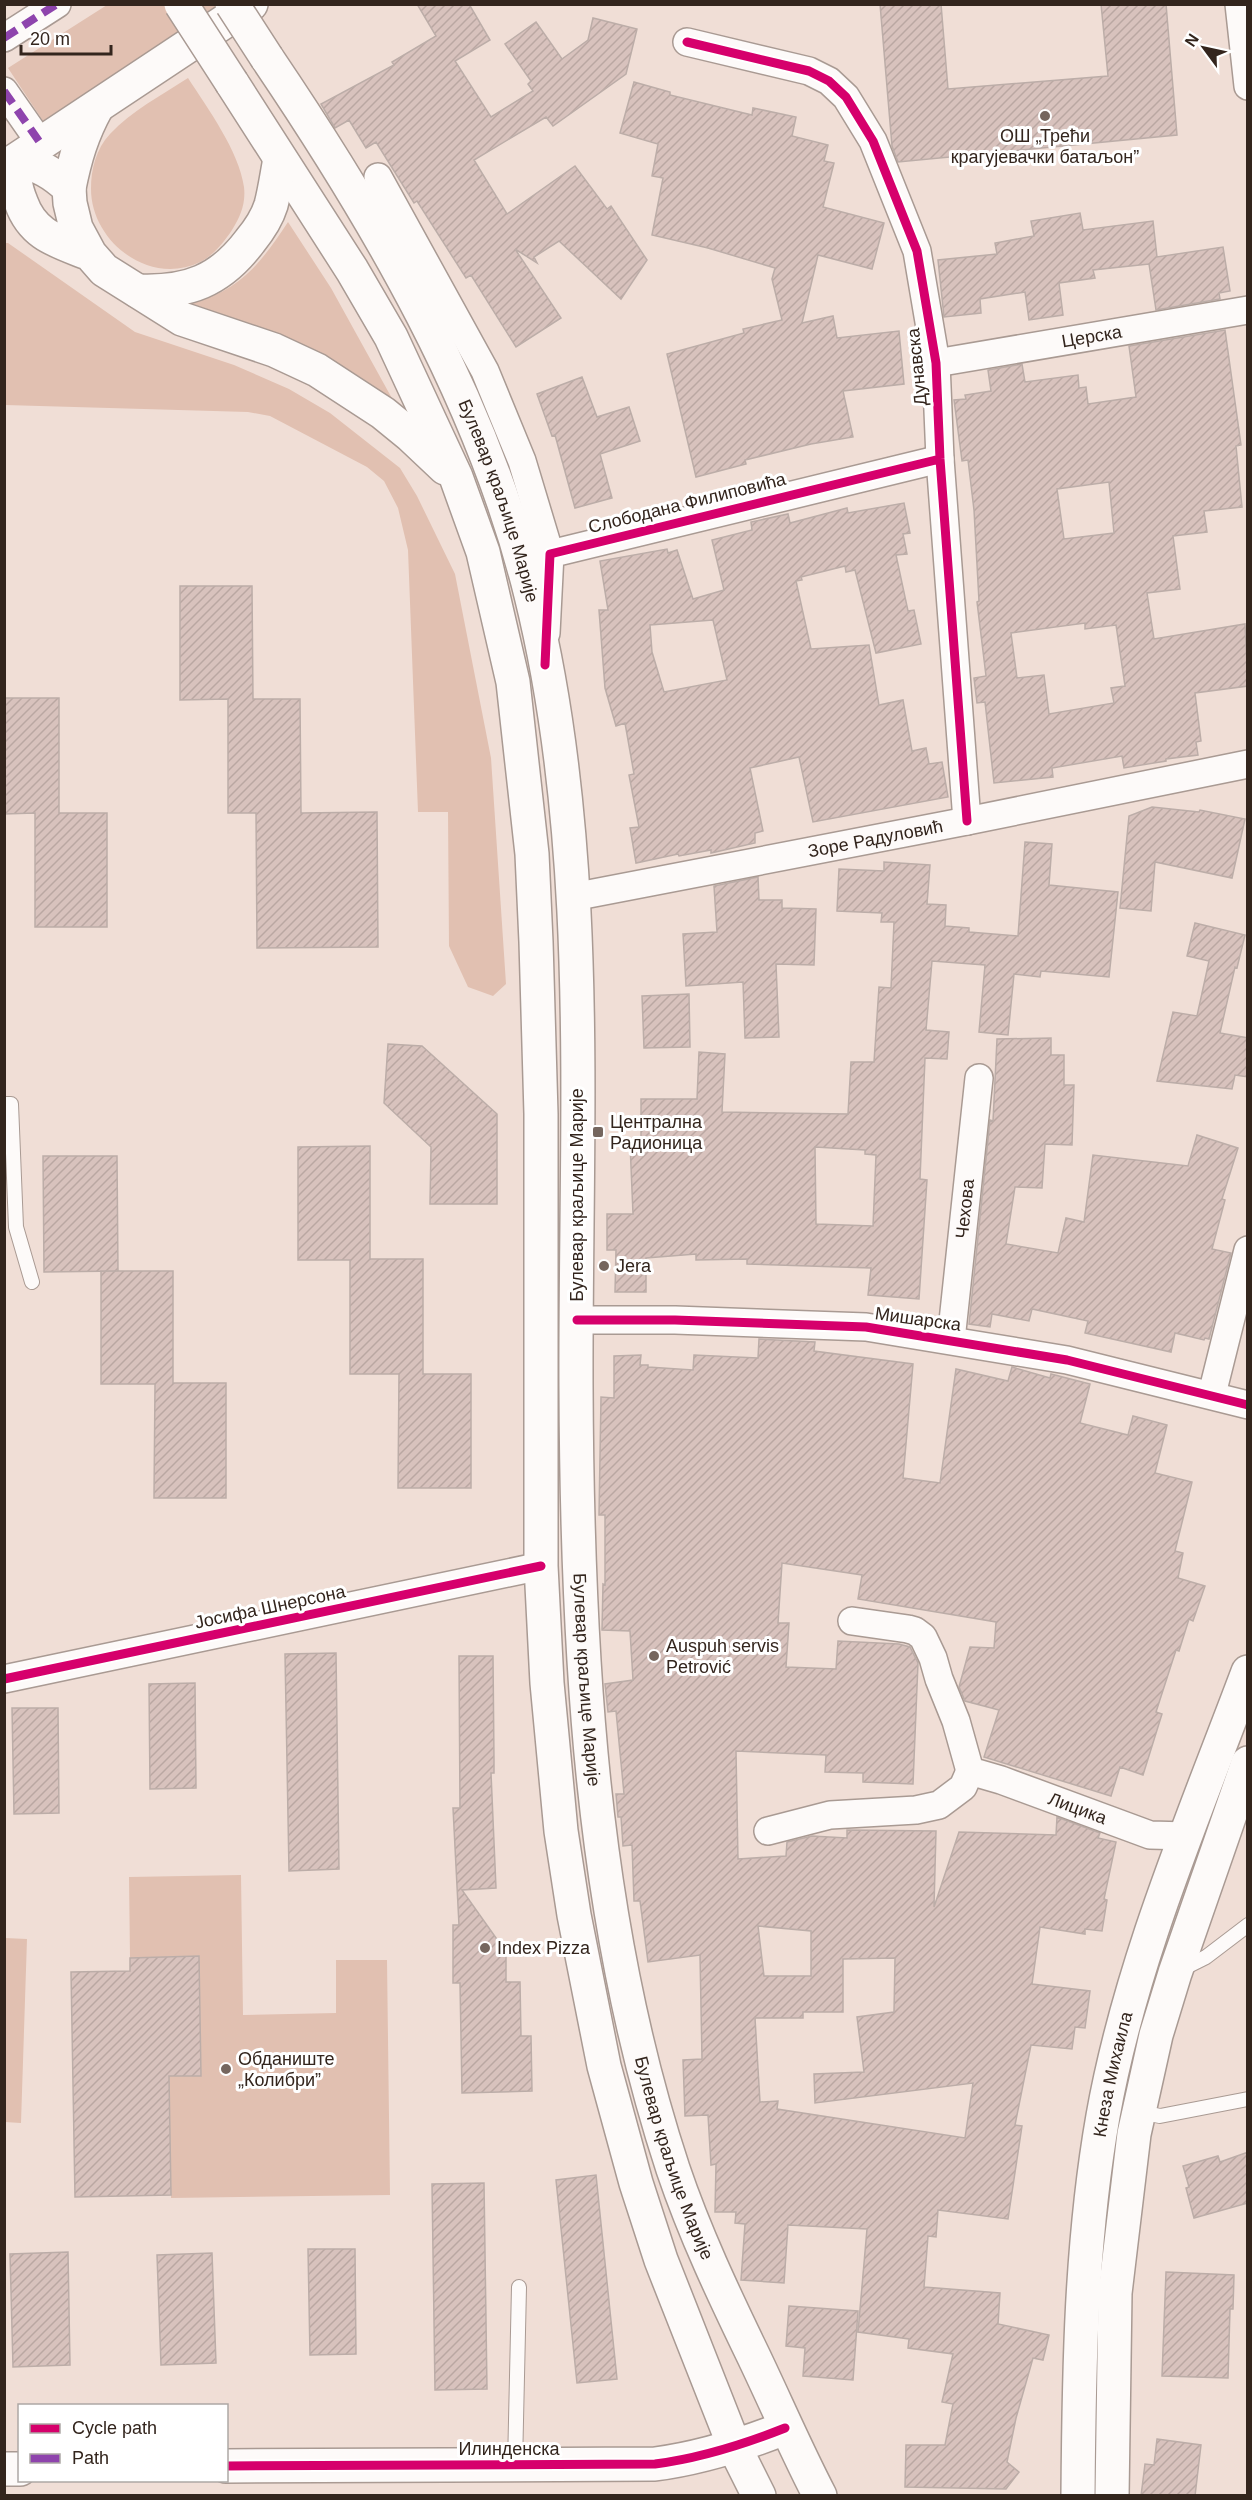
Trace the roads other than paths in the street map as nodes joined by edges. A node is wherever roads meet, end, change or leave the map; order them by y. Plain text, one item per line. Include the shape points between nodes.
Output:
1 (57, 4) edge
2 (181, 4) edge
3 (251, 4) edge
4 (1239, 4) edge
5 (227, 14) edge
6 (4, 38) edge
7 (687, 42) dead end
8 (1248, 86) edge
9 (4, 91) edge
10 (97, 107) junction
11 (21, 157) edge
12 (280, 159) junction
13 (378, 177) dead end
14 (69, 188) junction
15 (16, 220) edge
16 (90, 254) junction
17 (138, 291) junction
18 (1248, 310) edge
19 (936, 363) junction
20 (940, 459) junction
21 (456, 477) junction
22 (550, 554) junction
23 (545, 664) junction
24 (1248, 764) edge
25 (967, 821) junction
26 (573, 897) junction
27 (979, 1078) dead end
28 (4, 1104) edge
29 (1248, 1250) edge
30 (33, 1282) dead end
31 (577, 1320) junction
32 (951, 1340) junction
33 (1212, 1394) junction
34 (1248, 1405) edge
35 (541, 1566) junction
36 (852, 1621) dead end
37 (1248, 1672) edge
38 (4, 1679) edge
39 (1248, 1763) edge
40 (970, 1771) junction
41 (768, 1831) dead end
42 (1187, 1836) junction
43 (1248, 1925) edge
44 (1175, 1973) junction
45 (1248, 2099) edge
46 (1139, 2112) junction
47 (519, 2287) dead end
48 (785, 2428) junction
49 (735, 2448) junction
50 (514, 2465) junction
51 (228, 2466) edge
52 (759, 2496) edge
53 (820, 2496) edge
54 (1078, 2496) edge
55 (1112, 2496) edge

1 - 6 street
2 - 12 main road, Булевар краљице Марије, bridge
3 - 5 main road
4 - 8 street
5 - 10 main road
5 - 23 main road, Булевар краљице Марије, bridge via 267,58 293,97 393,262 459,391 506,509 532,598
7 - 19 street, Дунавска via 809,71 829,81 846,97 873,141 917,251
9 - 11 street
10 - 11 main road
10 - 14 main road via 75,154
11 - 14 main road via 47,170
11 - 15 main road via 14,173
12 - 17 main road via 270,206 259,230 228,267 190,287
12 - 21 main road, Булевар краљице Марије via 391,338
13 - 22 street via 485,371 522,461
14 - 16 main road via 76,228
15 - 16 main road
16 - 17 main road via 104,270
17 - 21 main road via 182,319 274,350 317,370 397,424
18 - 19 street, Церска
19 - 20 street, Дунавска
20 - 22 street, Слободана Филиповића
20 - 25 street, Дунавска
21 - 35 main road, Булевар краљице Марије via 483,552 513,682 532,854 541,1114
22 - 23 street
23 - 26 main road, Булевар краљице Марије via 557,733
24 - 25 street, Зоре Радуловић
25 - 26 street, Зоре Радуловић
26 - 31 main road, Булевар краљице Марије via 578,1055
27 - 32 street, Чехова
28 - 30 lane via 11,1104 16,1227
29 - 33 street
31 - 32 street, Мишарска via 866,1327
31 - 48 main road, Булевар краљице Марије via 578,1521 585,1682 616,1940 638,2043 673,2169 717,2281
32 - 33 street, Мишарска via 1067,1360
33 - 34 street, Мишарска
35 - 38 street, Јосифа Шнерсона
35 - 49 main road, Булевар краљице Марије via 561,1831 604,2066 661,2260
36 - 40 street via 908,1629 923,1637 956,1721
37 - 42 main road, Кнеза Михаила
39 - 44 main road, Кнеза Михаила
40 - 41 street via 963,1787 939,1805 830,1815
40 - 42 street, Лицика via 1150,1835
42 - 54 main road, Кнеза Михаила via 1141,1966 1103,2116 1084,2263
43 - 44 lane via 1206,1957
44 - 46 main road, Кнеза Михаила
45 - 46 lane via 1160,2116
46 - 55 main road, Кнеза Михаила via 1115,2293
47 - 50 lane
48 - 49 main road, Илинденска
48 - 53 main road, Булевар краљице Марије
49 - 50 main road, Илинденска via 655,2464
49 - 52 main road, Булевар краљице Марије
50 - 51 main road, Илинденска

